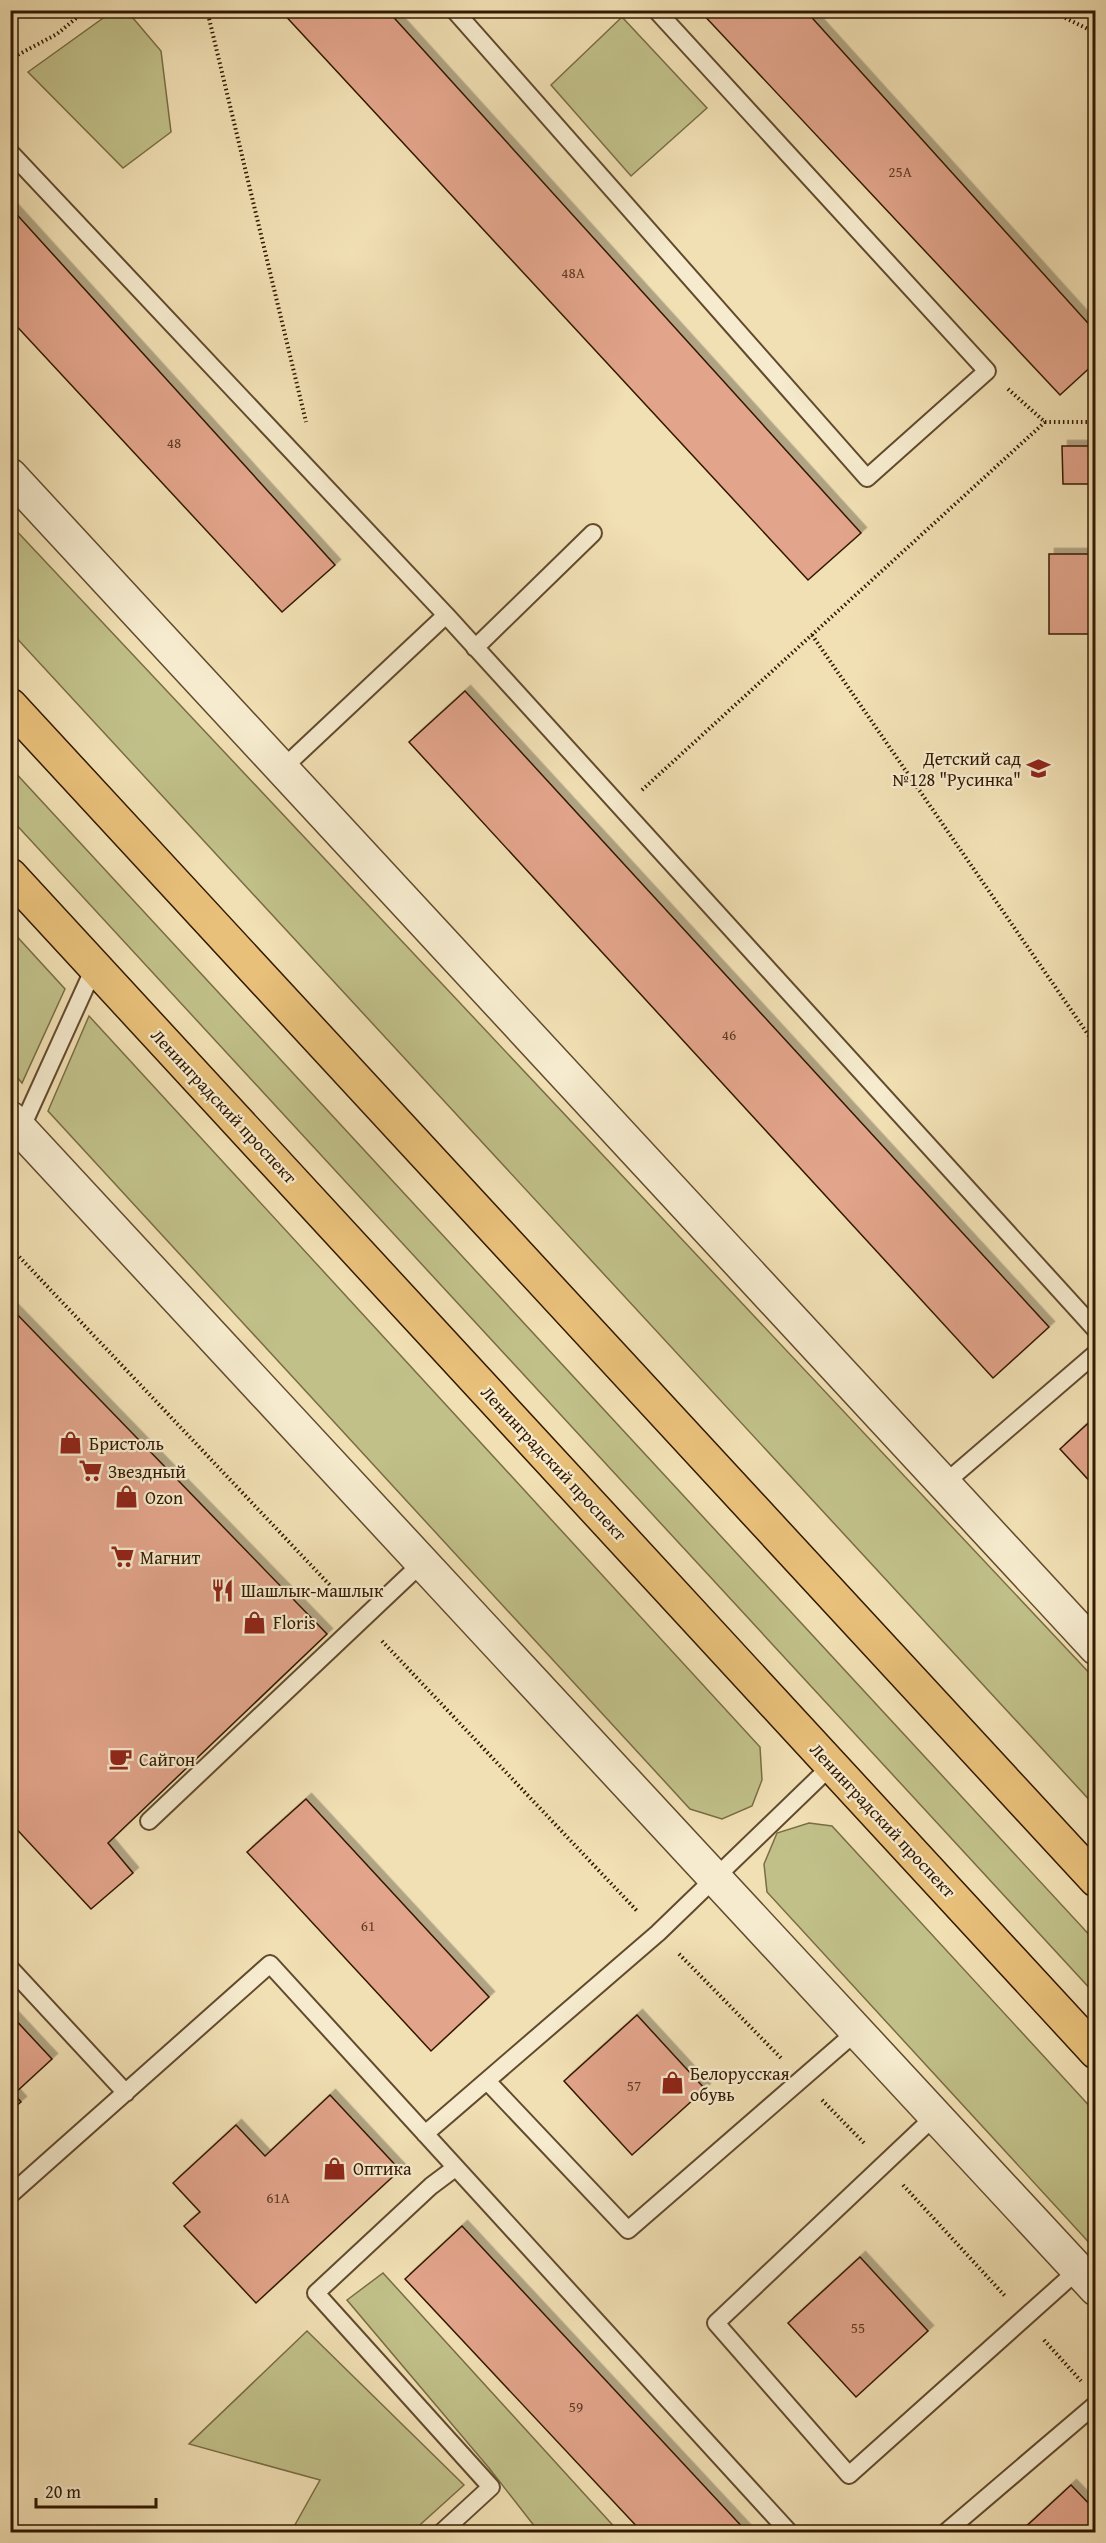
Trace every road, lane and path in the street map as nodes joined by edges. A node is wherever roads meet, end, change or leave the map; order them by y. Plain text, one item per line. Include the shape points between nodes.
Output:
1 (86, 10) edge
2 (207, 10) edge
3 (454, 10) edge
4 (656, 10) edge
5 (1049, 10) edge
6 (1095, 33) edge
7 (10, 59) edge
8 (10, 152) edge
9 (987, 371) junction
10 (1045, 422) junction
11 (1095, 422) edge
12 (306, 424) dead end
13 (10, 475) edge
14 (593, 533) dead end
15 (446, 615) junction
16 (812, 635) junction
17 (476, 648) junction
18 (10, 705) edge
19 (283, 768) junction
20 (622, 809) junction
21 (10, 875) edge
22 (95, 966) junction
23 (1095, 1046) edge
24 (16, 1124) edge
25 (10, 1247) edge
26 (1095, 1330) edge
27 (1095, 1353) edge
28 (945, 1483) junction
29 (423, 1562) junction
30 (363, 1620) junction
31 (1095, 1648) edge
32 (832, 1765) junction
33 (149, 1821) dead end
34 (715, 1879) junction
35 (1095, 1880) edge
36 (658, 1933) junction
37 (10, 1968) edge
38 (857, 2031) junction
39 (1095, 2052) edge
40 (802, 2079) junction
41 (487, 2081) junction
42 (126, 2093) junction
43 (935, 2116) junction
44 (424, 2134) junction
45 (884, 2164) junction
46 (455, 2168) junction
47 (10, 2195) edge
48 (1087, 2280) edge
49 (1024, 2317) junction
50 (1088, 2388) dead end
51 (1095, 2404) edge
52 (442, 2532) edge
53 (789, 2532) edge
54 (946, 2532) edge

1 - 7 path via 57,34
2 - 12 path
3 - 9 lane via 867,478
4 - 9 lane
5 - 6 path
8 - 15 lane
9 - 10 path
10 - 11 path
10 - 16 path
13 - 19 street
14 - 17 lane
15 - 17 lane
15 - 19 lane
16 - 20 path
16 - 23 path
17 - 20 lane
18 - 35 main road
19 - 28 street
20 - 26 lane
21 - 22 main road, Ленинградский проспект
22 - 24 lane
22 - 32 main road, Ленинградский проспект
24 - 29 street
25 - 30 path
27 - 28 lane
28 - 31 street
29 - 30 lane
29 - 34 street
30 - 33 lane
30 - 36 path
32 - 34 lane
32 - 39 main road, Ленинградский проспект
34 - 36 lane
34 - 38 street
36 - 40 path
36 - 41 lane
37 - 42 lane
38 - 40 lane
38 - 43 street
40 - 41 lane via 628,2230
40 - 45 path
41 - 44 lane
42 - 44 lane via 270,1964
42 - 47 lane
43 - 45 lane
43 - 48 street
44 - 46 lane
45 - 49 path
45 - 49 lane via 716,2323 849,2475
46 - 52 lane via 316,2293 492,2487
46 - 53 lane
48 - 49 lane
49 - 50 path
51 - 54 lane

